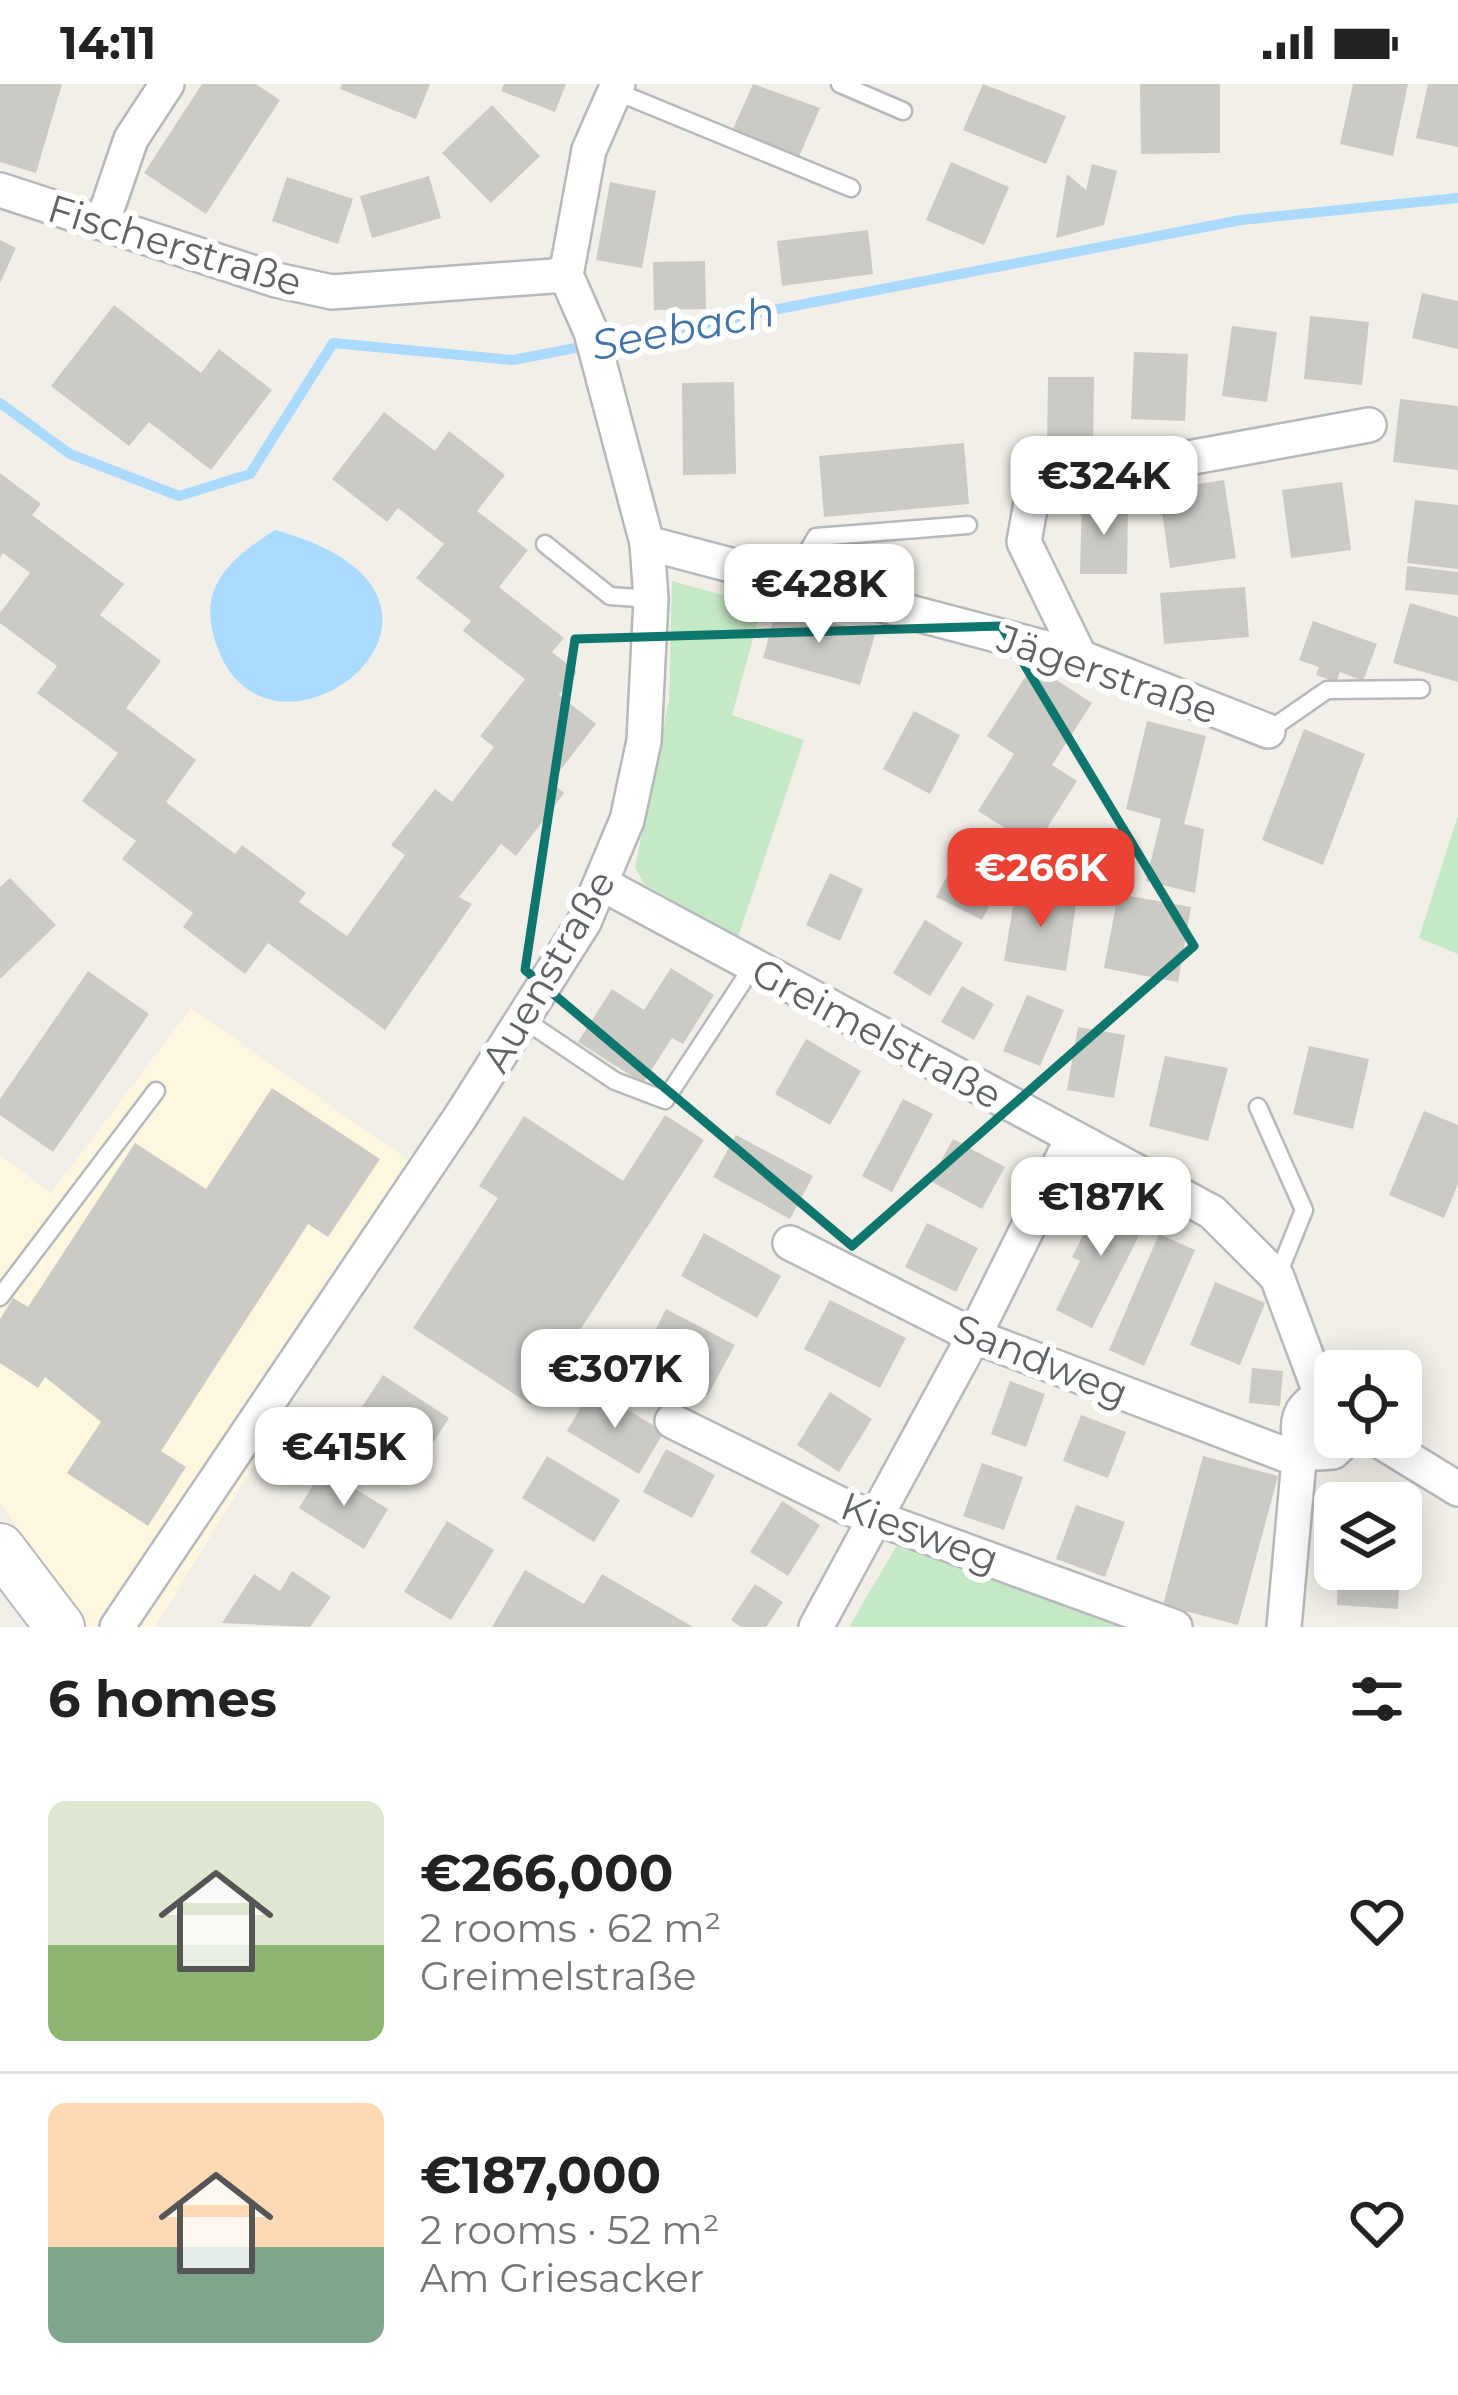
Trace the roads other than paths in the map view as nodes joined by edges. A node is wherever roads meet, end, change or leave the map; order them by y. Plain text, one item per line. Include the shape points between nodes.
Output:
1 (167, 84) edge
2 (840, 84) edge
3 (617, 87) edge
4 (903, 111) dead end
5 (851, 188) dead end
6 (0, 190) edge
7 (103, 221) junction
8 (566, 275) junction
9 (1369, 425) dead end
10 (968, 524) dead end
11 (647, 542) junction
12 (545, 544) dead end
13 (792, 578) junction
14 (651, 599) junction
15 (1080, 657) junction
16 (1421, 689) dead end
17 (1268, 731) joint
18 (604, 886) junction
19 (753, 966) junction
20 (523, 1019) junction
21 (156, 1091) dead end
22 (1258, 1107) dead end
23 (1072, 1138) junction
24 (790, 1244) dead end
25 (1277, 1277) junction
26 (0, 1297) edge
27 (974, 1336) junction
28 (1314, 1364) edge
29 (1314, 1401) edge
30 (672, 1420) dead end
31 (1314, 1453) edge
32 (1303, 1454) junction
33 (1407, 1458) edge
34 (1458, 1489) edge
35 (874, 1514) junction
36 (0, 1548) edge
37 (60, 1627) edge
38 (117, 1627) edge
39 (816, 1627) edge
40 (1175, 1627) edge
41 (1284, 1627) edge

1 - 7 street via 131,139
2 - 4 lane
3 - 5 lane
3 - 8 street via 589,150
6 - 7 street, Fischerstraße
7 - 8 street, Fischerstraße via 332,292
8 - 11 street, Auenstraße via 595,346
9 - 15 street via 1034,486 1024,542
10 - 13 lane via 816,536
11 - 13 street, Jägerstraße
11 - 14 street, Auenstraße
12 - 14 lane via 610,596
13 - 15 street, Jägerstraße
14 - 18 street, Auenstraße via 644,741
15 - 17 street, Jägerstraße
16 - 17 lane, Jägerstraße via 1327,690
18 - 19 street, Greimelstraße
18 - 20 street, Auenstraße
19 - 20 lane via 665,1100 615,1081
19 - 23 street, Greimelstraße
20 - 38 street, Auenstraße
21 - 26 lane
22 - 25 lane via 1304,1210
23 - 25 street, Greimelstraße via 1212,1212
23 - 27 street
24 - 27 street, Sandweg
25 - 28 street, Greimelstraße
27 - 32 street, Sandweg
27 - 35 street
29 - 32 street via 1297,1420
30 - 35 street, Kiesweg
31 - 32 street
32 - 41 street
33 - 34 street
35 - 39 street
35 - 40 street, Kiesweg
36 - 37 main road

